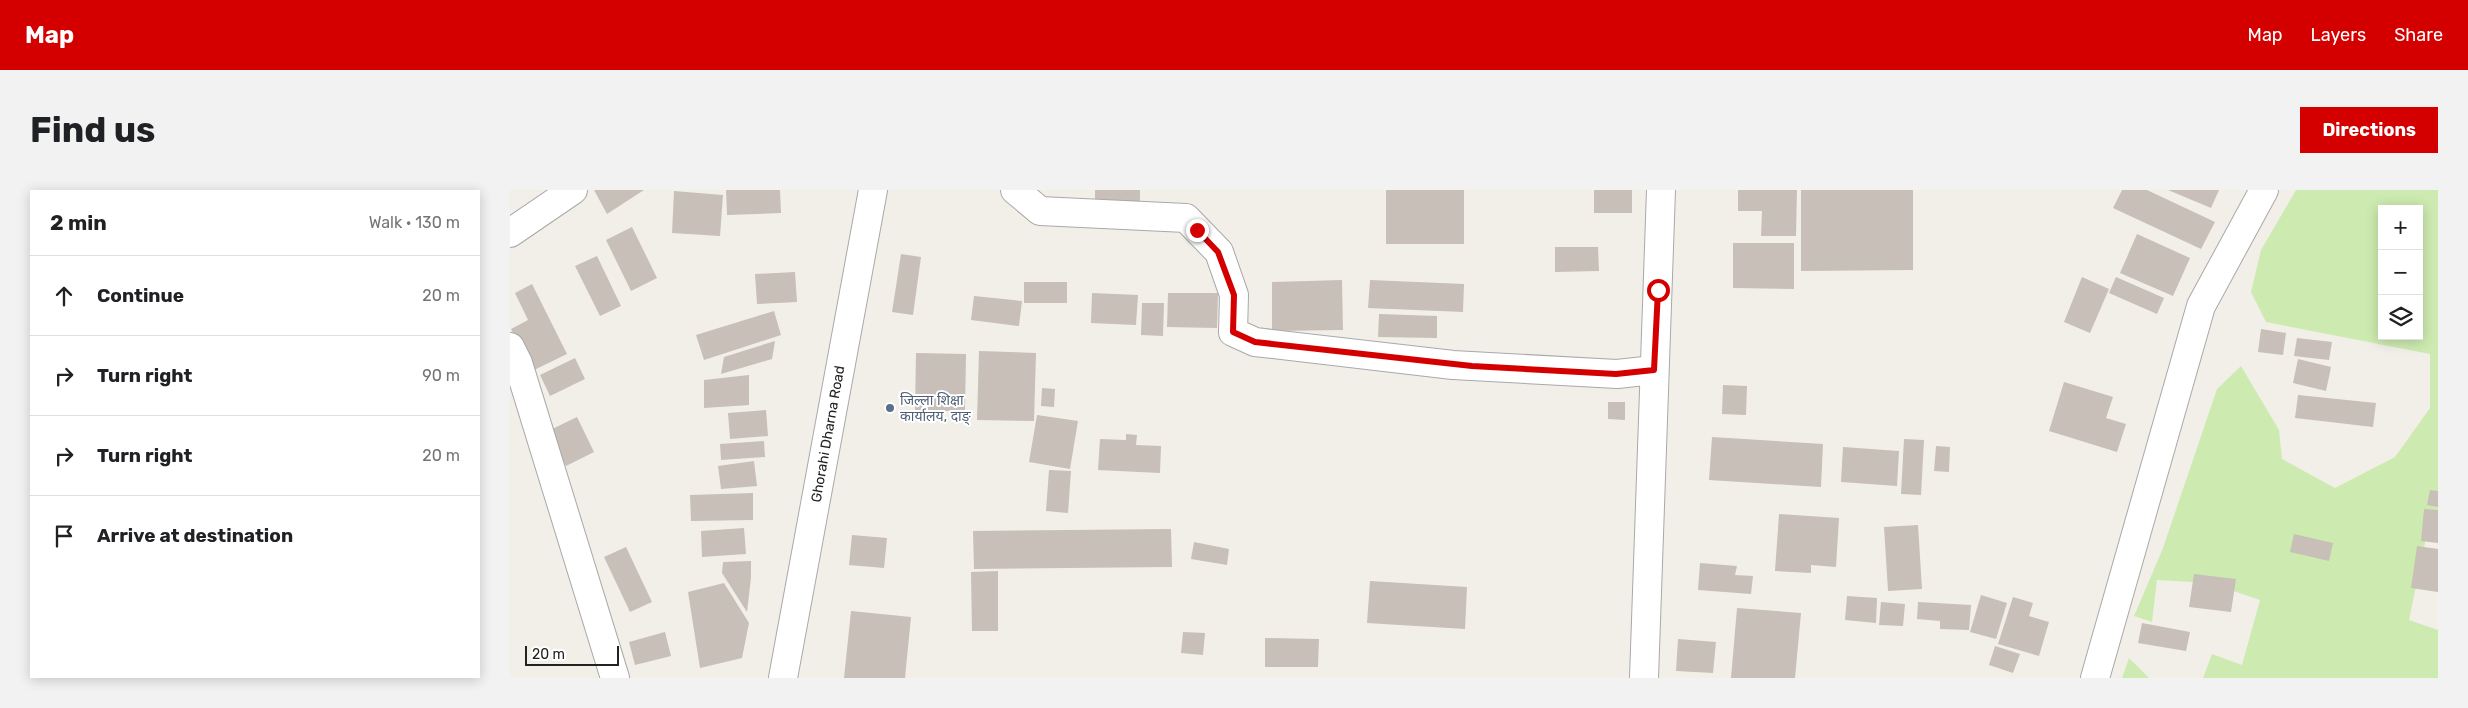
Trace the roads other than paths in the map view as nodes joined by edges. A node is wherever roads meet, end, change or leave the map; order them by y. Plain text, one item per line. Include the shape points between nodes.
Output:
1 (573, 190) edge
2 (872, 190) edge
3 (1016, 190) edge
4 (1661, 190) edge
5 (2264, 190) edge
6 (510, 233) edge
7 (510, 347) edge
8 (1654, 370) junction
9 (615, 678) edge
10 (783, 678) edge
11 (1644, 678) edge
12 (2095, 678) edge

1 - 6 street
2 - 10 street, Ghorahi Dharna Road
3 - 8 street via 1040,211 1186,218 1218,252 1234,295 1233,332 1255,342 1454,365 1616,374
4 - 8 street
5 - 12 street via 2201,306
7 - 9 street via 518,363
8 - 11 street

